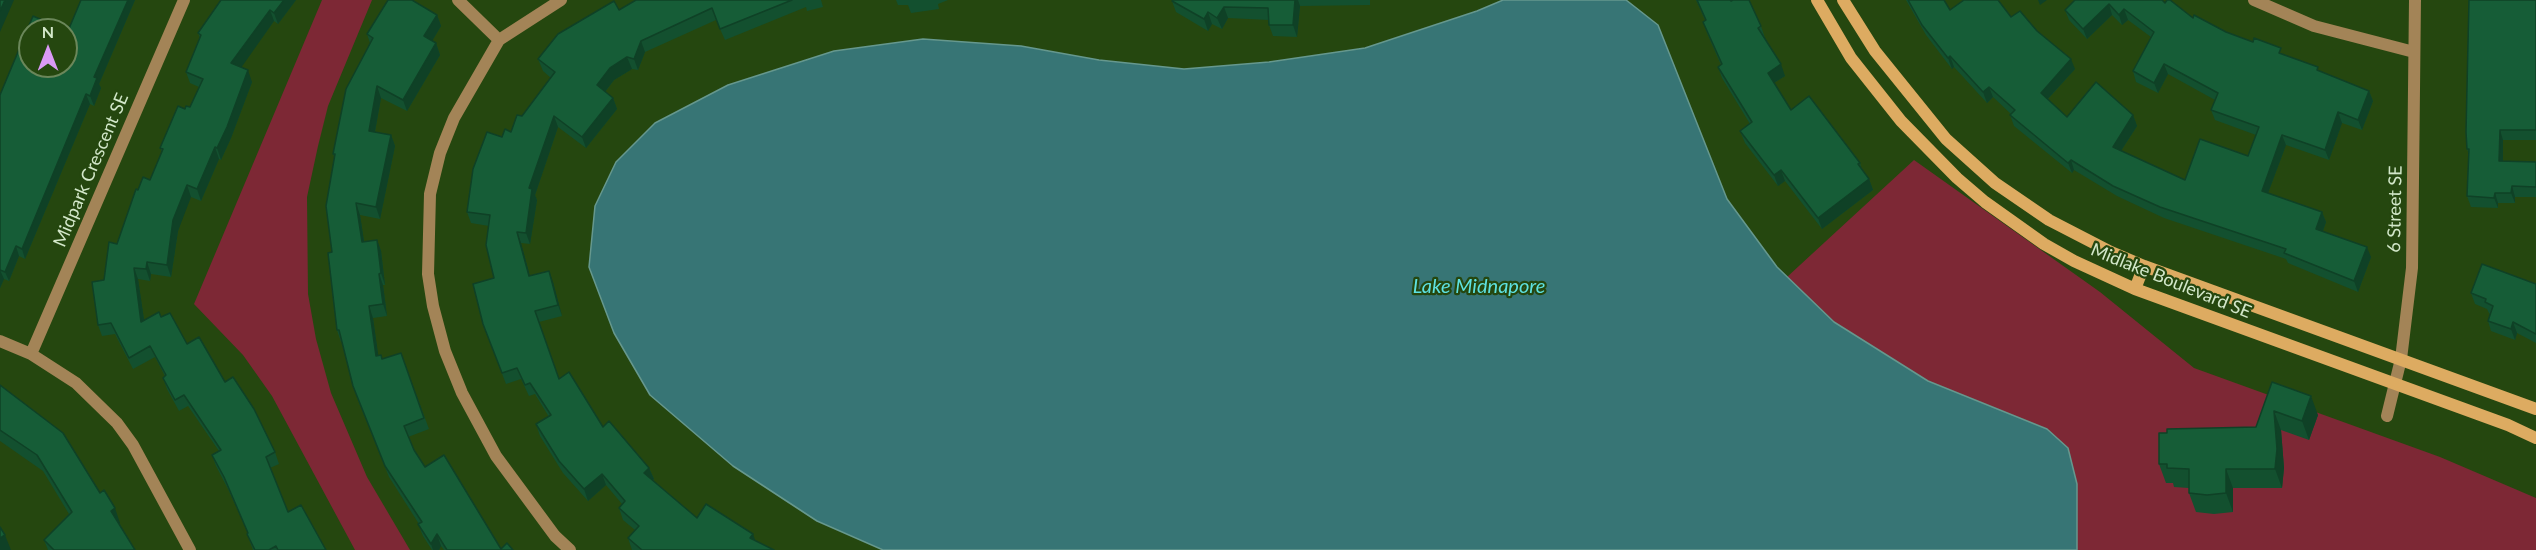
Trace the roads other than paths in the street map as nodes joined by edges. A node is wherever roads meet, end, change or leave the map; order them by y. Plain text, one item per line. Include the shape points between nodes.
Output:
1 (184, 0) edge
2 (458, 0) edge
3 (561, 0) edge
4 (1816, 0) edge
5 (1843, 0) edge
6 (2254, 0) edge
7 (2415, 0) edge
8 (499, 40) junction
9 (2414, 52) junction
10 (1946, 139) junction
11 (1931, 153) junction
12 (2144, 266) junction
13 (2135, 289) junction
14 (0, 341) edge
15 (31, 354) junction
16 (2401, 360) junction
17 (2394, 384) junction
18 (2536, 409) edge
19 (2387, 416) dead end
20 (2536, 438) edge
21 (190, 550) edge
22 (570, 550) edge

1 - 15 street, Midpark Crescent SE
2 - 8 street
3 - 8 street
4 - 11 street, Midlake Boulevard SE via 1875,90
5 - 10 street, Midlake Boulevard SE via 1875,51
6 - 9 street via 2314,26
7 - 9 street, 6 Street SE
8 - 22 street via 454,118 440,153 430,194 428,274 445,351 475,420 525,497
9 - 16 street, 6 Street SE via 2412,268
10 - 11 street
10 - 12 street, Midlake Boulevard SE via 1995,183 2049,220
11 - 13 street, Midlake Boulevard SE via 1985,202 2029,234 2074,261
12 - 13 street
12 - 16 street, Midlake Boulevard SE
13 - 17 street, Midlake Boulevard SE
14 - 15 street
15 - 21 street via 76,383 117,423
16 - 17 street, 6 Street SE
16 - 18 street, Midlake Boulevard SE
17 - 19 street, 6 Street SE
17 - 20 street, Midlake Boulevard SE

